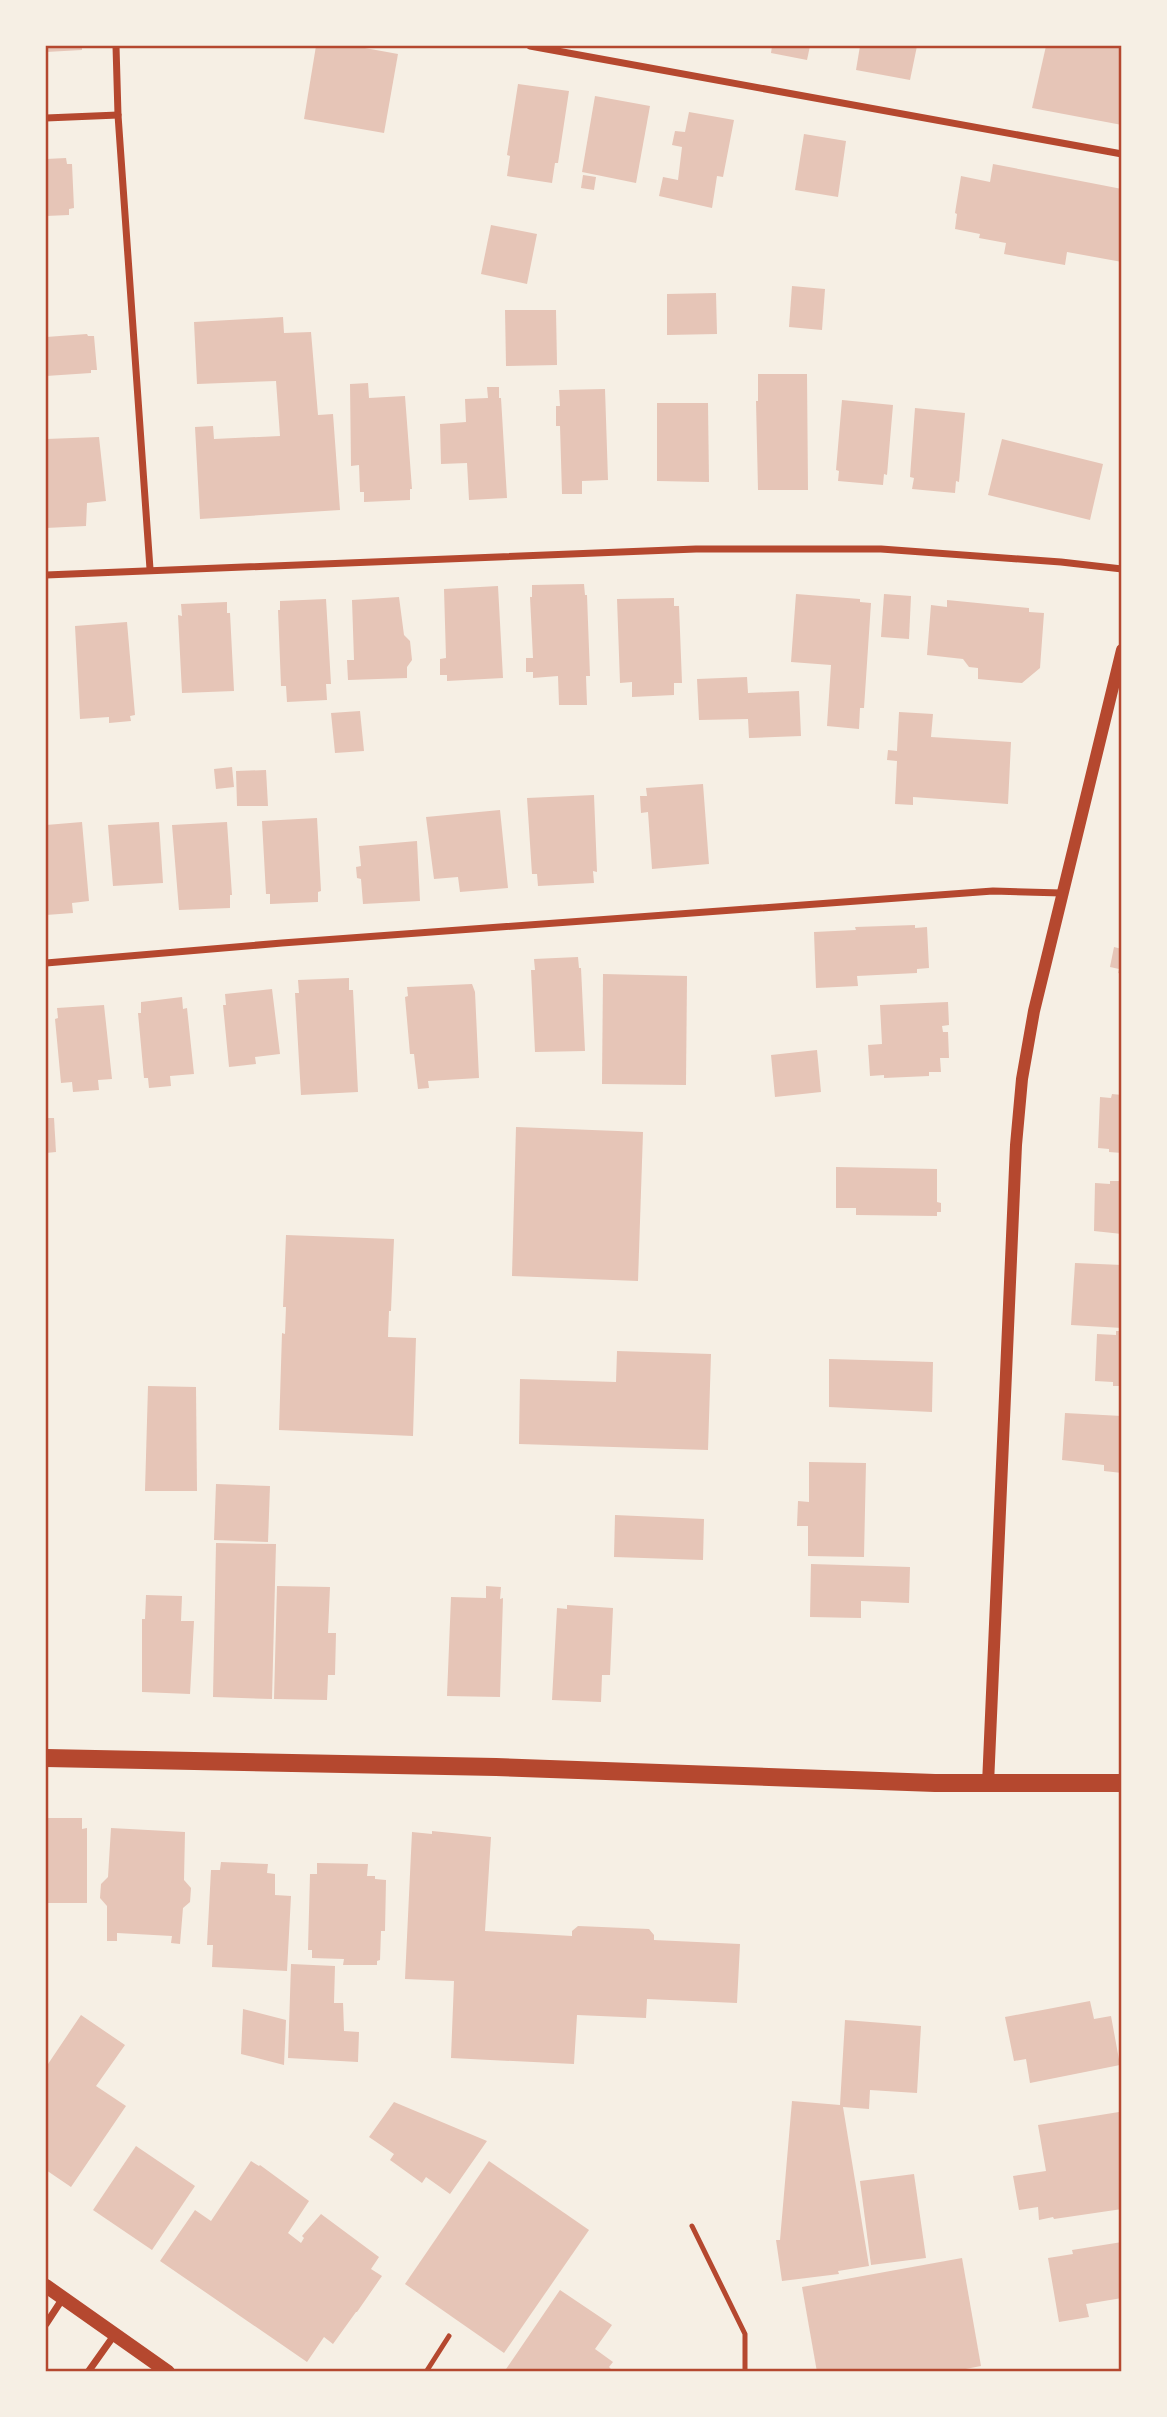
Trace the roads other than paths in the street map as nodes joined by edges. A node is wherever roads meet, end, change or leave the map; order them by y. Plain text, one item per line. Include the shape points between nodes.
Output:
1 (116, 46) edge
2 (530, 46) edge
3 (118, 115) junction
4 (46, 118) edge
5 (1122, 154) edge
6 (150, 569) junction
7 (1122, 569) edge
8 (46, 575) edge
9 (1122, 650) edge
10 (1062, 893) junction
11 (46, 963) edge
12 (46, 1758) edge
13 (1122, 1783) edge
14 (988, 1784) junction
15 (692, 2225) dead end
16 (46, 2286) edge
17 (63, 2298) junction
18 (46, 2324) edge
19 (114, 2334) junction
20 (449, 2336) dead end
21 (88, 2371) edge
22 (169, 2371) edge
23 (425, 2371) edge
24 (746, 2371) edge

1 - 3 street
2 - 5 street
3 - 4 street
3 - 6 street
6 - 7 street via 696,549 881,549
6 - 8 street
9 - 10 street
10 - 11 street via 993,891
10 - 14 street via 1034,1011 1016,1145
12 - 14 main road
13 - 14 main road
15 - 24 lane via 745,2334
16 - 17 main road
17 - 18 street
17 - 19 main road
19 - 21 street
19 - 22 main road
20 - 23 lane

